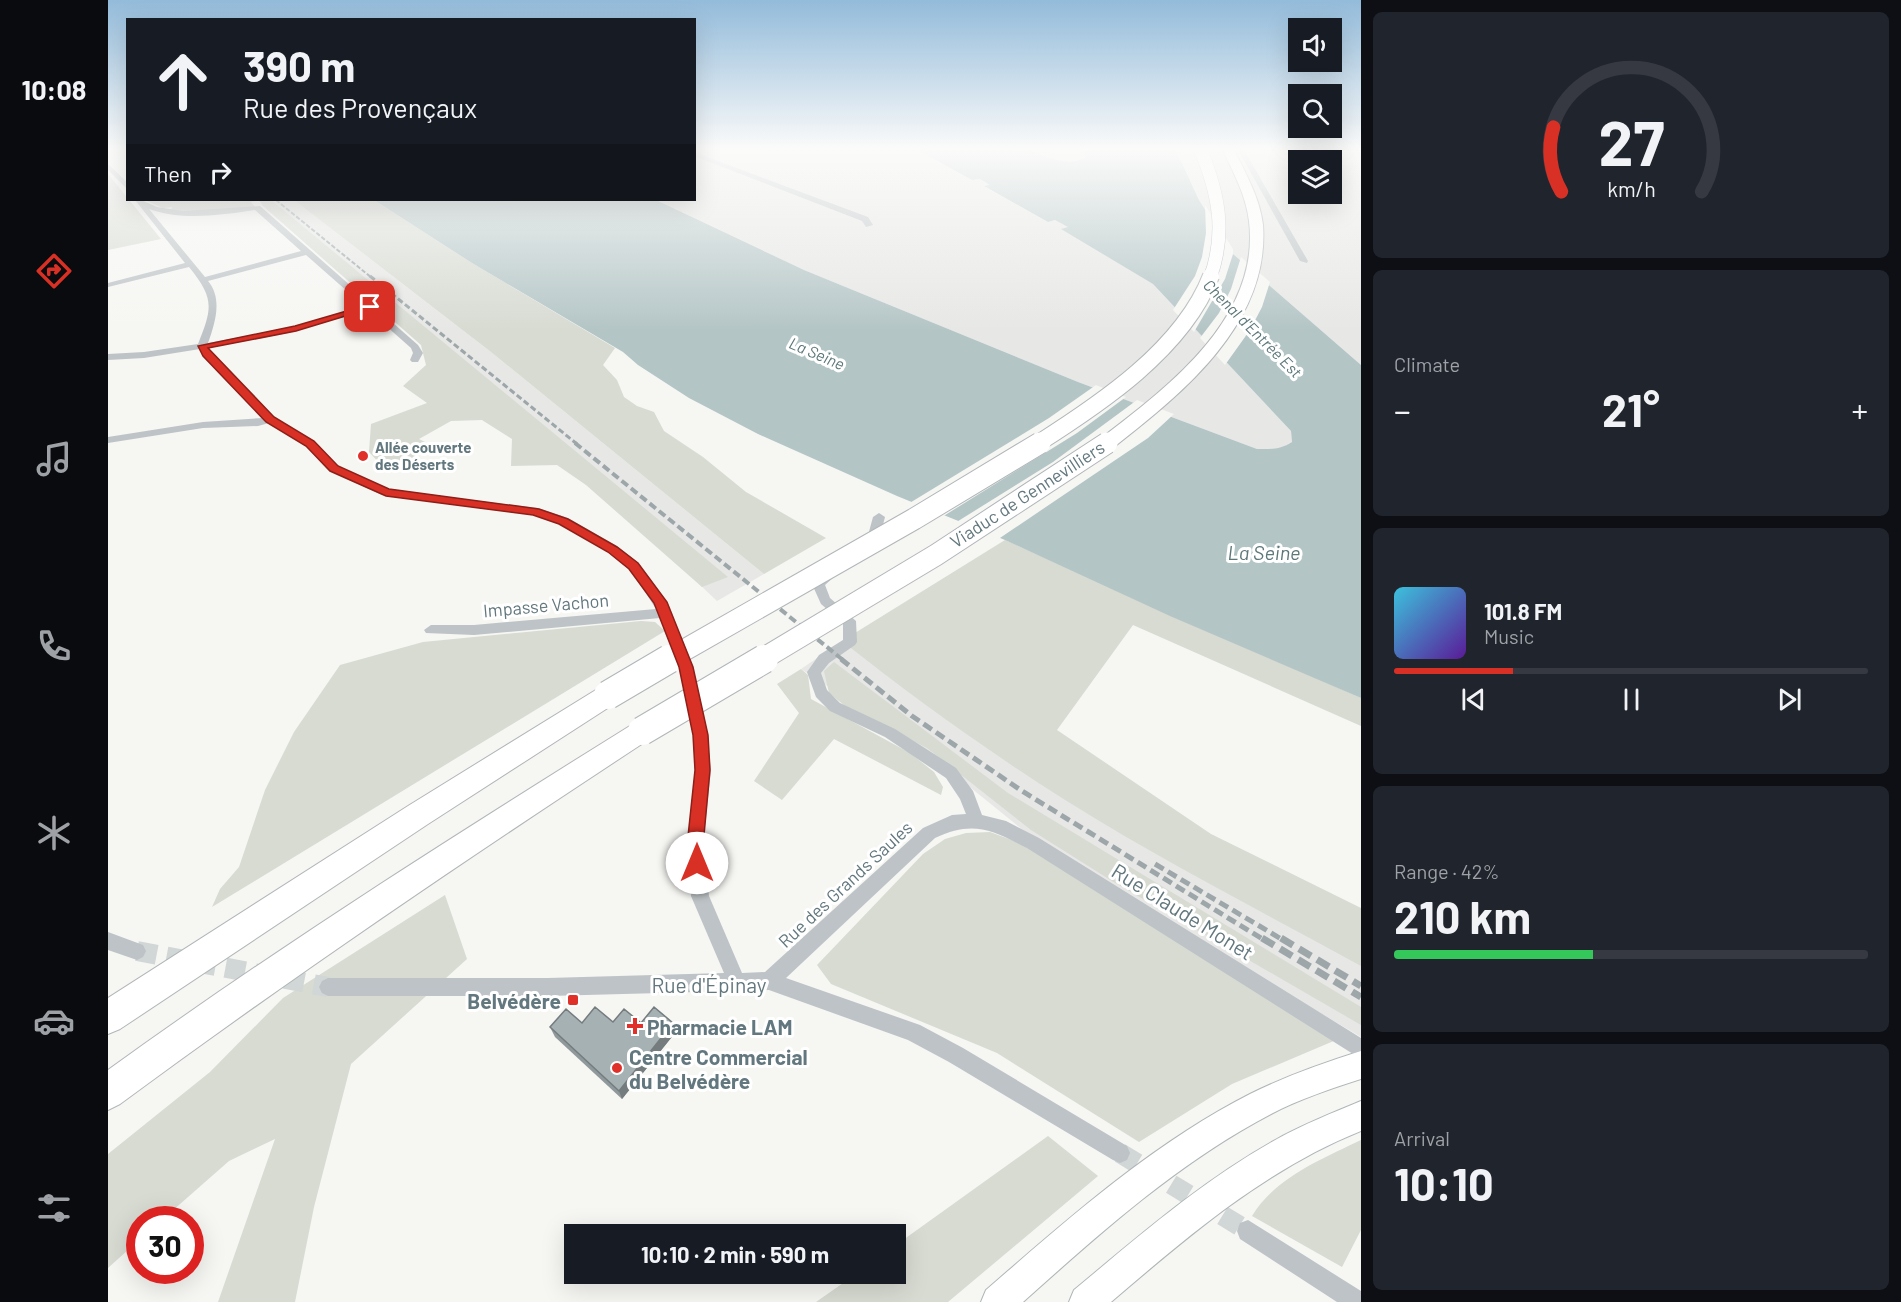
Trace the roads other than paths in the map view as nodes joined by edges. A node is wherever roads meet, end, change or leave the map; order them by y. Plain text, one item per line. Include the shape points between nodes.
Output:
1 (146, 209) edge
2 (157, 209) edge
3 (246, 209) edge
4 (258, 209) edge
5 (838, 209) edge
6 (1220, 209) edge
7 (1251, 209) edge
8 (1274, 209) edge
9 (869, 225) dead end
10 (307, 252) junction
11 (1304, 261) dead end
12 (192, 264) junction
13 (205, 279) junction
14 (108, 285) edge
15 (370, 307) junction
16 (202, 346) junction
17 (108, 357) edge
18 (415, 360) dead end
19 (270, 419) junction
20 (108, 440) edge
21 (879, 518) dead end
22 (665, 613) junction
23 (431, 630) dead end
24 (976, 821) junction
25 (108, 941) edge
26 (137, 951) tunnel mouth
27 (769, 981) junction
28 (737, 982) junction
29 (328, 987) tunnel mouth
30 (108, 1017) edge
31 (1357, 1061) edge
32 (108, 1092) edge
33 (1361, 1116) edge
34 (1120, 1153) tunnel mouth
35 (1248, 1231) tunnel mouth
36 (998, 1302) edge
37 (1086, 1302) edge
38 (1357, 1302) edge

1 - 12 street
2 - 3 street via 186,213
4 - 10 street
5 - 9 street via 865,219
6 - 30 highway, Viaduc de Gennevilliers, bridge via 1220,252 1208,285 1182,327 1139,370 1063,429 608,695
7 - 32 highway, Viaduc de Gennevilliers, bridge via 1256,224 1255,256 1243,297 1219,340 1146,413 1047,484 642,731 427,868
8 - 11 street
10 - 13 street
10 - 15 street
12 - 13 street
12 - 14 street
13 - 16 street via 214,304
15 - 16 street via 296,328
15 - 18 street via 415,347
16 - 17 street
16 - 19 street
19 - 20 street
19 - 22 street via 310,444 334,469 386,493 534,511 564,521 634,566
21 - 24 street via 873,540 818,584 827,603 849,621 850,642 824,659 814,672 820,693 835,707 890,733 951,773 968,796
22 - 23 street, Impasse Vachon via 474,630
22 - 28 street via 686,667 700,735 703,770 695,846 700,896
24 - 27 street, Rue des Grands Saules via 952,822 929,833
24 - 31 street, Rue Claude Monet via 1000,826 1033,843
25 - 26 street
27 - 28 street, Rue d'Épinay
27 - 34 street, Rue d'Épinay via 913,1032
28 - 29 street, Rue d'Épinay
31 - 36 main road via 1284,1093 1196,1142 1128,1192
33 - 37 main road via 1300,1142 1253,1170
35 - 38 street

